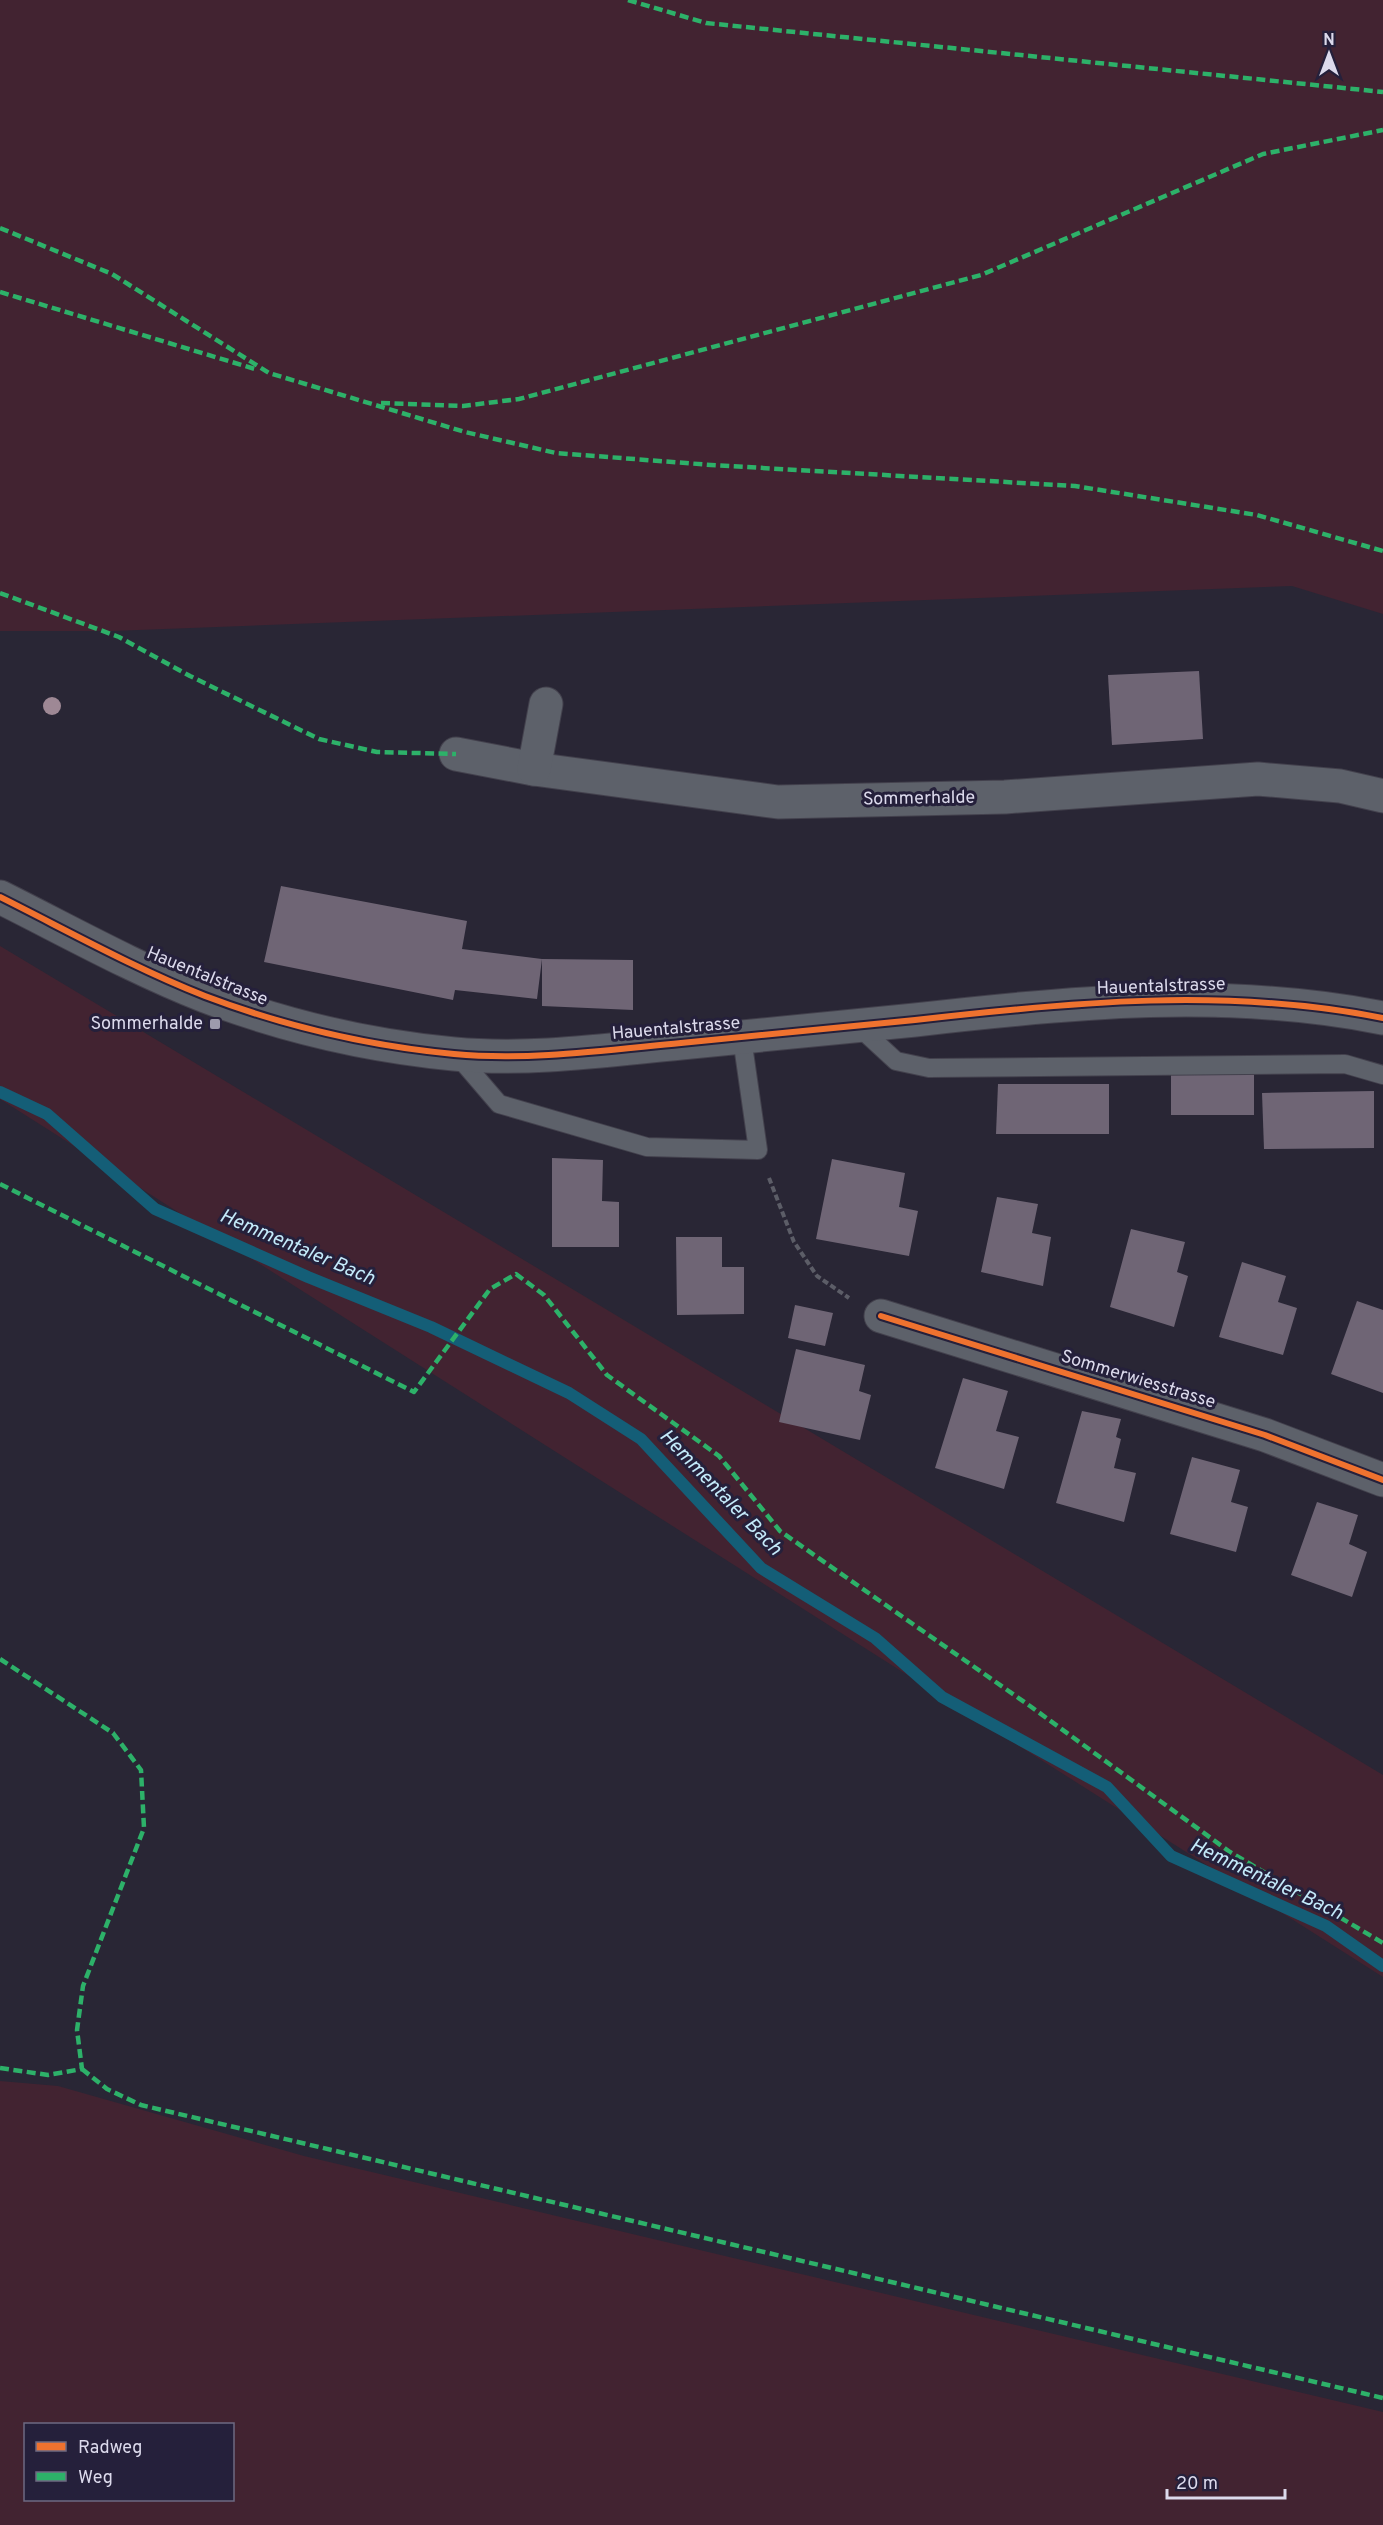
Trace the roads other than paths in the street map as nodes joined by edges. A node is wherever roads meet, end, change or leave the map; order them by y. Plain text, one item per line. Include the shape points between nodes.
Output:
1 (546, 704) dead end
2 (456, 754) dead end
3 (534, 769) junction
4 (1383, 796) edge
5 (0, 897) edge
6 (1383, 1018) edge
7 (858, 1026) junction
8 (742, 1038) junction
9 (457, 1054) junction
10 (1383, 1075) edge
11 (881, 1316) road end
12 (1383, 1480) edge

1 - 3 street
2 - 3 street, Sommerhalde
3 - 4 street, Sommerhalde via 778,802 1005,797 1258,779 1340,786
5 - 9 street, Hauentalstrasse via 141,968 276,1021 384,1045
6 - 7 street, Hauentalstrasse via 1197,998 1019,1008
7 - 8 street, Hauentalstrasse
7 - 10 lane via 896,1061 929,1068 1345,1064
8 - 9 street, Hauentalstrasse via 560,1054
8 - 9 lane via 758,1150 647,1147 499,1104
11 - 12 street, Sommerwiesstrasse via 1265,1435

